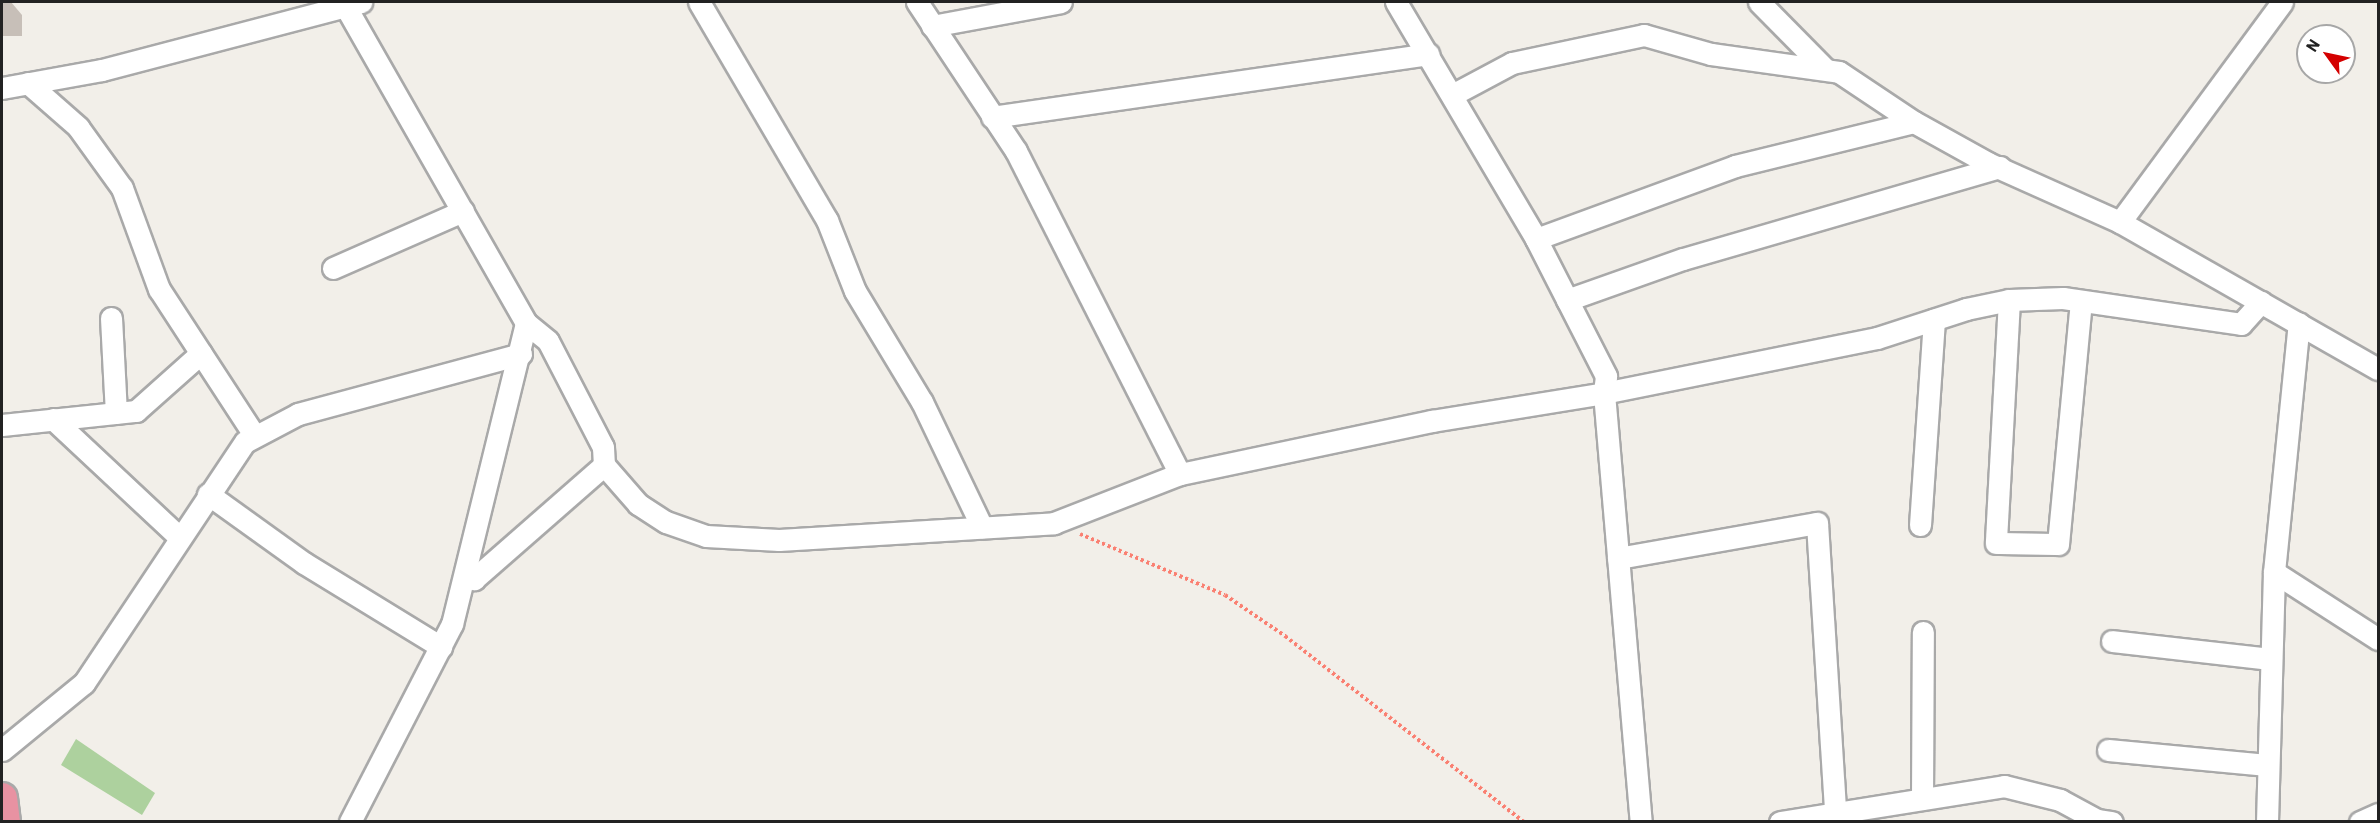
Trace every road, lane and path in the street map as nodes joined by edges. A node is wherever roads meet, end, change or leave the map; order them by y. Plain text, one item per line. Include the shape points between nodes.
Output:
1 (699, 2) edge
2 (917, 2) edge
3 (1061, 2) edge
4 (1396, 2) edge
5 (1759, 2) edge
6 (2282, 2) edge
7 (350, 3) edge
8 (932, 26) junction
9 (1428, 54) junction
10 (1824, 68) junction
11 (28, 83) junction
12 (2, 88) edge
13 (1452, 95) junction
14 (992, 117) junction
15 (1914, 122) junction
16 (2000, 167) junction
17 (463, 211) junction
18 (2120, 222) junction
19 (1536, 239) junction
20 (333, 268) dead end
21 (1567, 300) junction
22 (2009, 300) junction
23 (2081, 300) junction
24 (2261, 302) junction
25 (111, 318) dead end
26 (1934, 319) junction
27 (526, 323) junction
28 (2299, 323) junction
29 (201, 353) junction
30 (521, 354) junction
31 (2379, 369) edge
32 (1604, 393) junction
33 (116, 413) junction
34 (54, 419) junction
35 (2, 425) edge
36 (254, 435) junction
37 (604, 465) junction
38 (1180, 474) junction
39 (208, 494) junction
40 (1054, 523) junction
41 (1920, 525) dead end
42 (982, 527) junction
43 (180, 538) junction
44 (1618, 558) junction
45 (2274, 572) junction
46 (466, 576) junction
47 (1923, 632) dead end
48 (2379, 639) edge
49 (2112, 641) dead end
50 (441, 647) junction
51 (2271, 659) junction
52 (2, 750) edge
53 (2108, 750) dead end
54 (2267, 765) junction
55 (2, 798) edge
56 (1922, 799) junction
57 (1835, 813) junction
58 (2379, 814) edge
59 (5, 822) edge
60 (350, 822) edge
61 (1524, 822) edge
62 (1641, 822) edge
63 (1780, 822) edge
64 (2112, 822) edge
65 (2267, 822) edge
66 (2360, 822) edge

1 - 42 street via 827,220 855,291 922,402
2 - 8 street
3 - 8 street
4 - 9 street
5 - 10 street
6 - 18 street
7 - 11 street via 102,70
7 - 17 street
8 - 14 street
9 - 13 street
9 - 14 street
10 - 13 street via 1711,54 1644,35 1512,63
10 - 15 street via 1839,72
11 - 12 street
11 - 29 street via 78,127 122,188 159,289
13 - 19 street
14 - 38 street via 1016,151
15 - 16 street
15 - 19 street via 1735,166
16 - 18 street
16 - 21 street via 1683,259
17 - 20 street
17 - 27 street
18 - 24 street
19 - 21 street
21 - 32 street via 1606,376
22 - 23 street
22 - 23 street via 1996,543 2058,544
22 - 26 street
23 - 24 street via 2241,324
24 - 28 street
25 - 33 street
26 - 32 street via 1877,338
26 - 41 street
27 - 30 street
27 - 37 street via 548,341 603,447
28 - 31 street
28 - 45 street
29 - 33 street via 136,411
29 - 36 street
30 - 36 street via 298,414
30 - 46 street
32 - 38 street via 1432,422
32 - 44 street
33 - 34 street
34 - 35 street
34 - 43 street
36 - 39 street via 234,454
37 - 42 street via 638,504 666,522 706,536 779,540
37 - 46 street via 474,579
38 - 40 street
39 - 43 street
39 - 50 street via 304,562
40 - 42 street
40 - 61 path via 1225,595 1285,636
43 - 52 street via 84,683
44 - 57 street via 1817,523
44 - 62 street
45 - 48 street
45 - 51 street
46 - 50 street
47 - 56 street
49 - 51 street
50 - 60 street
51 - 54 street
53 - 54 street
54 - 65 street
55 - 59 highway
56 - 57 street
56 - 64 street via 2004,786 2060,800 2097,820
57 - 63 street
58 - 66 street

